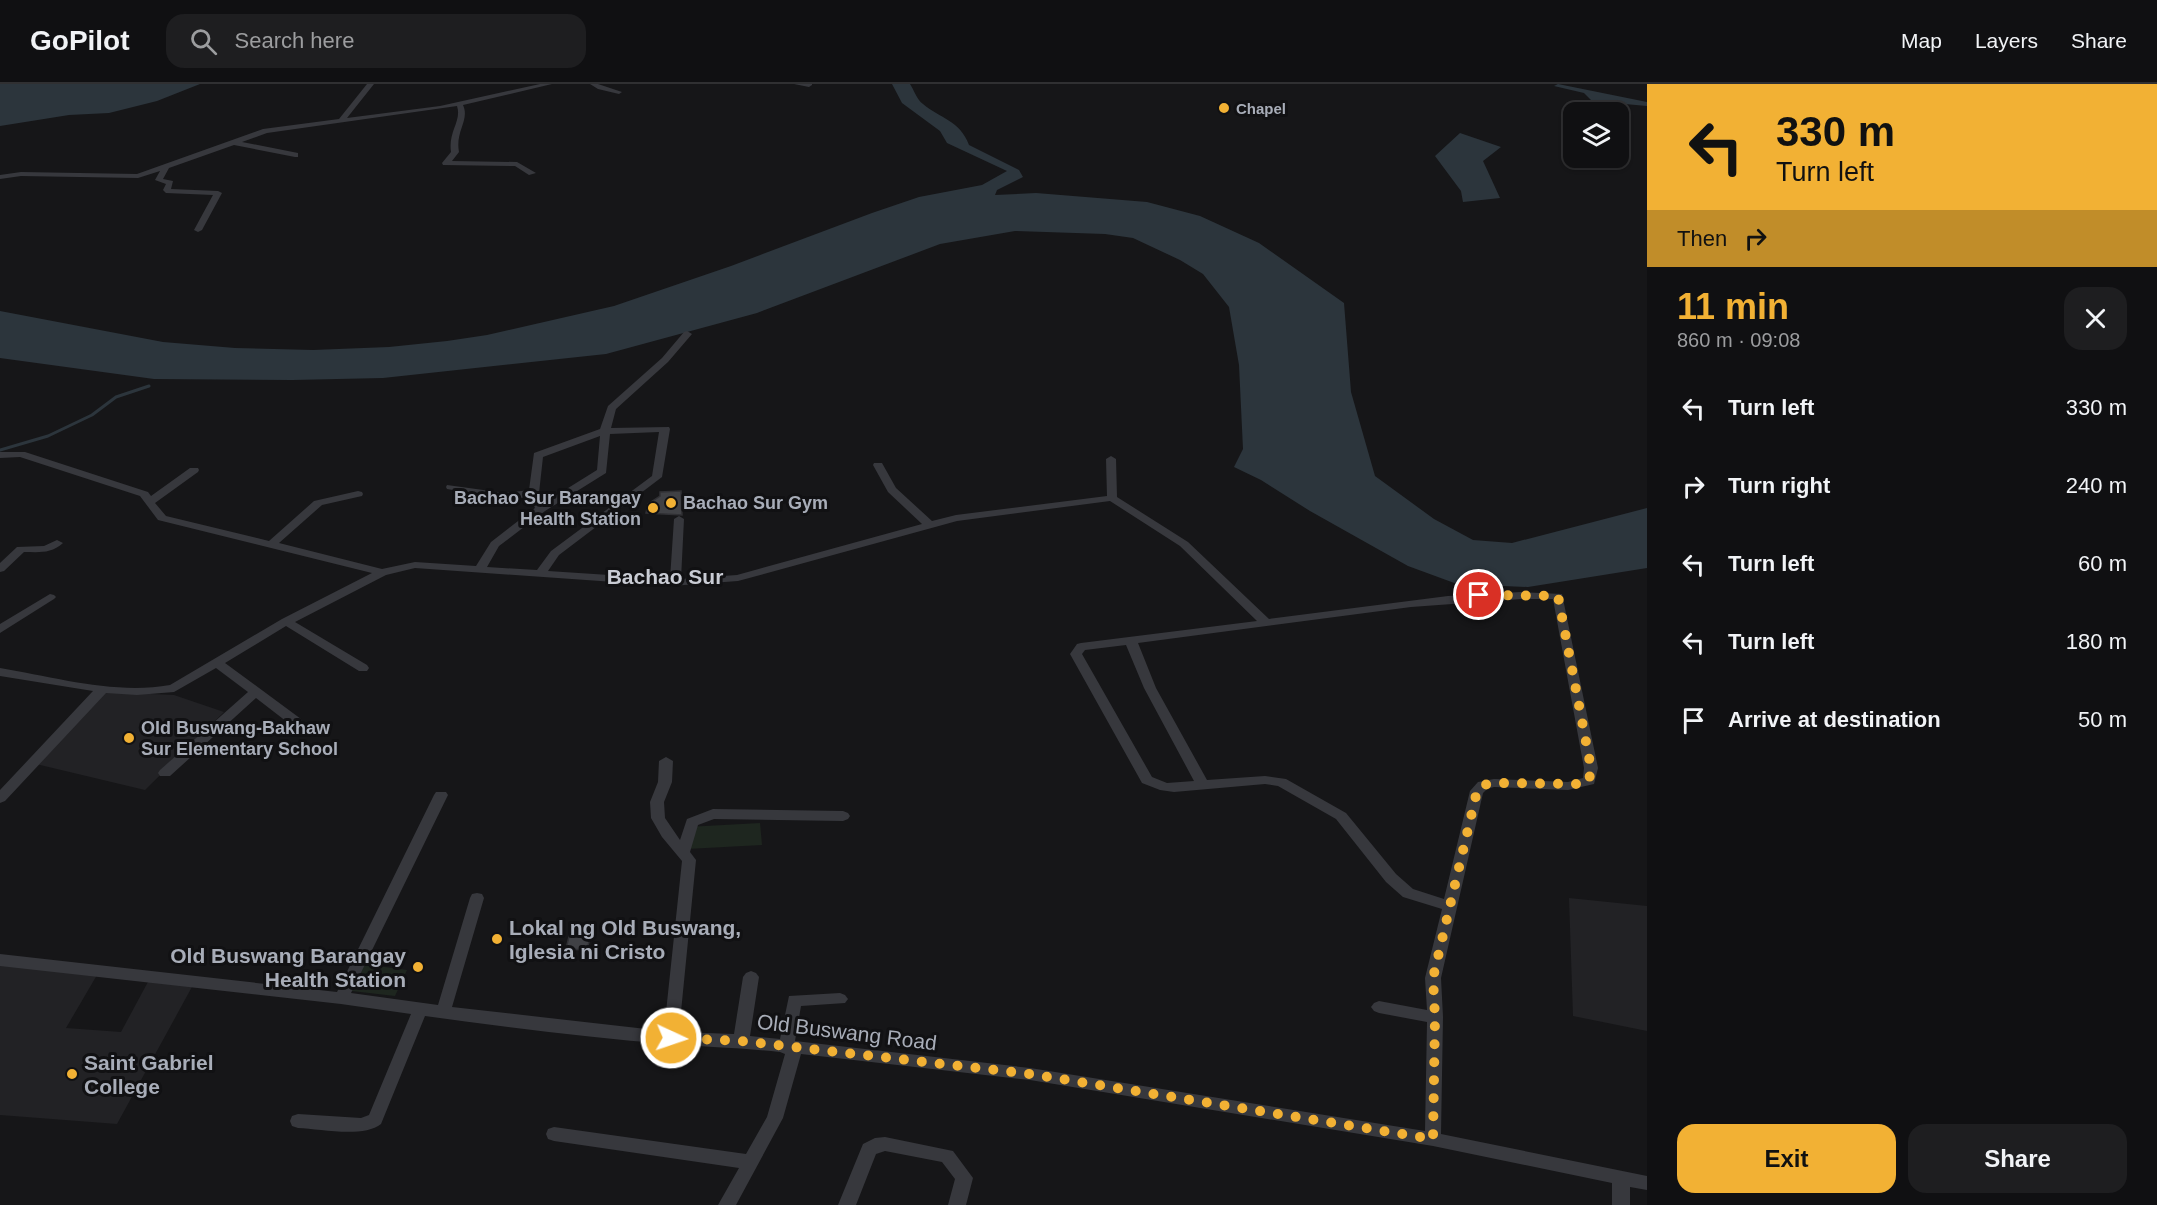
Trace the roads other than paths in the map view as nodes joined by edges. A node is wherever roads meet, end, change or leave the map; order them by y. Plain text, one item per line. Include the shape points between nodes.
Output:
1 (371, 84) edge
2 (549, 84) edge
3 (592, 84) edge
4 (797, 84) edge
5 (809, 84) edge
6 (619, 92) dead end
7 (460, 105) junction
8 (342, 120) junction
9 (231, 142) junction
10 (295, 155) dead end
11 (165, 168) junction
12 (532, 173) dead end
13 (0, 177) edge
14 (198, 231) dead end
15 (687, 334) dead end
16 (605, 430) junction
17 (0, 455) edge
18 (1111, 459) dead end
19 (878, 465) dead end
20 (194, 470) dead end
21 (452, 487) dead end
22 (534, 493) junction
23 (358, 495) dead end
24 (1113, 498) junction
25 (151, 501) junction
26 (541, 509) junction
27 (679, 519) dead end
28 (930, 525) junction
29 (57, 543) dead end
30 (271, 545) junction
31 (0, 569) edge
32 (480, 569) junction
33 (382, 572) junction
34 (540, 574) junction
35 (675, 584) junction
36 (50, 597) dead end
37 (286, 621) junction
38 (1266, 623) junction
39 (0, 629) edge
40 (1131, 641) junction
41 (216, 662) junction
42 (363, 668) dead end
43 (0, 672) edge
44 (103, 688) junction
45 (255, 692) junction
46 (296, 722) dead end
47 (666, 761) dead end
48 (165, 772) dead end
49 (1203, 785) junction
50 (441, 795) dead end
51 (0, 798) edge
52 (843, 816) dead end
53 (683, 852) junction
54 (477, 898) dead end
55 (1451, 907) junction
56 (0, 960) edge
57 (751, 977) dead end
58 (341, 998) junction
59 (840, 999) dead end
60 (1379, 1007) dead end
61 (420, 1010) junction
62 (443, 1013) junction
63 (1435, 1017) junction
64 (671, 1038) junction
65 (741, 1041) junction
66 (790, 1048) junction
67 (298, 1121) dead end
68 (554, 1134) dead end
69 (1433, 1139) junction
70 (750, 1162) junction
71 (1621, 1177) junction
72 (1647, 1183) edge
73 (727, 1205) edge
74 (847, 1205) edge
75 (957, 1205) edge
76 (1621, 1205) edge

1 - 8 street
2 - 7 street
3 - 6 street
4 - 5 street
7 - 8 street
7 - 12 street via 463,112 453,137 455,152 446,163 517,164
8 - 9 street via 285,127
9 - 10 street
9 - 11 street
11 - 13 street via 129,177
11 - 14 street via 159,180 170,183 169,191 218,193
15 - 16 street via 665,360 612,408
16 - 22 street via 537,455
16 - 26 street via 602,471
16 - 34 street via 665,429 657,477 555,553
17 - 25 street via 21,454 144,494
18 - 24 street
19 - 28 street via 892,490
20 - 25 street
21 - 22 street via 505,496
22 - 26 street
23 - 30 street via 318,504
24 - 28 street via 956,518
24 - 38 street via 1184,544
25 - 30 street via 162,518
26 - 32 street via 495,544
27 - 35 street
28 - 35 street via 738,578
29 - 31 street via 46,549 21,549
30 - 33 street
32 - 33 street via 416,565
32 - 34 street
33 - 37 street
34 - 35 street
36 - 39 street
37 - 41 street
37 - 42 street
38 - 40 street
38 - 55 street via 1439,599 1498,594 1558,596 1591,768 1589,781 1568,786 1483,785 1475,801
40 - 49 street via 1150,688
40 - 49 street via 1082,647 1076,654 1148,780 1167,788
41 - 44 street via 161,692
41 - 45 street
43 - 44 street
44 - 51 street
45 - 46 street
45 - 48 street
47 - 53 street via 665,782 657,802 658,818 666,834
49 - 55 street via 1281,782 1341,816 1408,893
50 - 58 street
52 - 53 street via 713,814 692,822
53 - 64 street via 689,860
54 - 62 street
55 - 63 street via 1433,978
56 - 58 street, Old Buswang Road
57 - 65 street
58 - 61 street, Old Buswang Road
59 - 66 street via 794,1000
60 - 63 street
61 - 62 street, Old Buswang Road
61 - 67 street via 375,1119 361,1125
62 - 64 street, Old Buswang Road
63 - 69 street
64 - 65 street, Old Buswang Road
65 - 66 street, Old Buswang Road
66 - 69 street, Old Buswang Road via 1030,1074
66 - 70 street via 775,1118
68 - 70 street
69 - 71 street, Old Buswang Road
70 - 73 street
71 - 72 street, Old Buswang Road
71 - 76 street
74 - 75 street via 869,1149 885,1144 952,1159 964,1178

